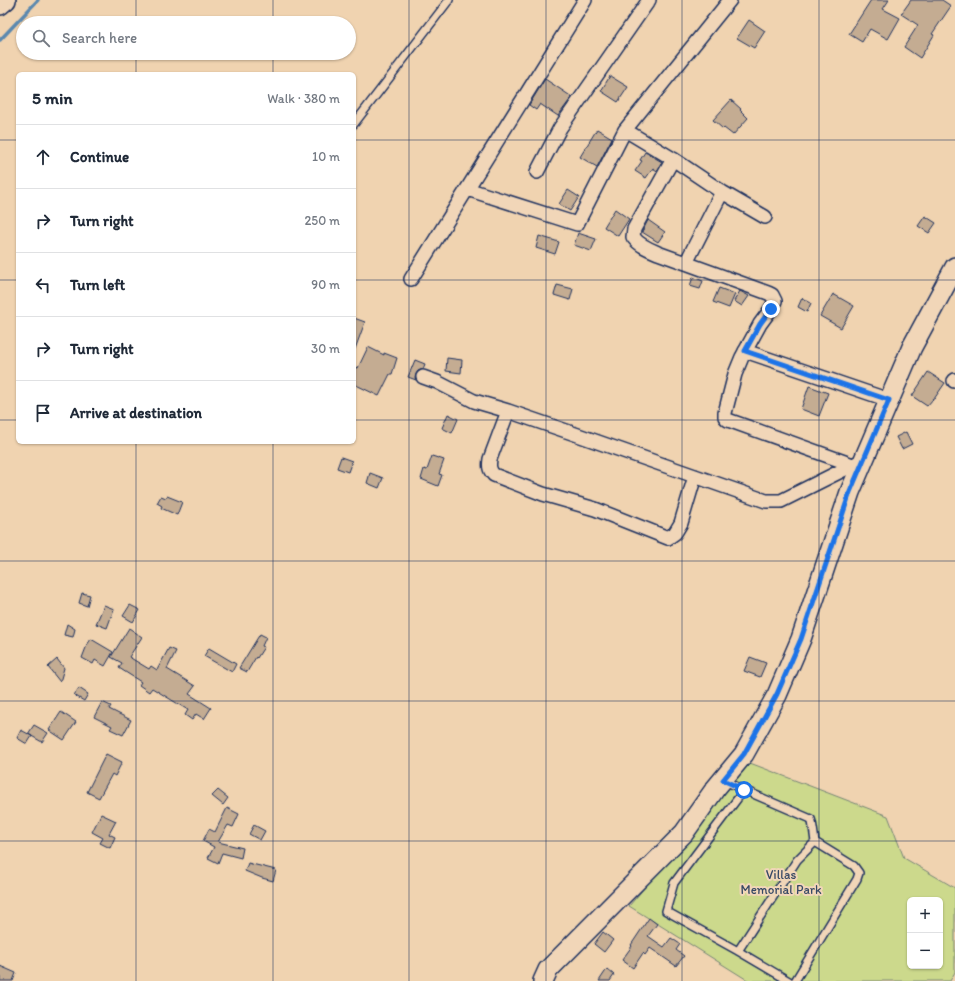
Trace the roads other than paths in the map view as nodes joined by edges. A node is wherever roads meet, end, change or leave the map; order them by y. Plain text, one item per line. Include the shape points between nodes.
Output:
1 (6, 0) edge
2 (449, 0) edge
3 (585, 0) edge
4 (649, 0) edge
5 (730, 0) edge
6 (0, 5) edge
7 (356, 121) edge
8 (625, 130) junction
9 (673, 159) junction
10 (537, 172) dead end
11 (467, 189) junction
12 (722, 192) junction
13 (765, 217) dead end
14 (686, 263) junction
15 (955, 268) edge
16 (411, 279) dead end
17 (745, 351) junction
18 (423, 377) dead end
19 (889, 400) junction
20 (508, 411) junction
21 (858, 462) junction
22 (695, 476) junction
23 (723, 780) junction
24 (744, 790) junction
25 (815, 842) junction
26 (738, 951) junction
27 (543, 981) edge
28 (789, 981) edge
29 (796, 981) edge

1 - 6 street
2 - 7 lane
3 - 11 street
4 - 10 street via 560,128
5 - 8 street
8 - 9 street
8 - 11 street via 577,224
9 - 12 street
9 - 14 street via 634,229 633,237 641,245
11 - 16 street
12 - 13 street
12 - 14 street
14 - 17 street via 768,293 774,298 774,304
15 - 19 street via 912,347
17 - 19 street
17 - 21 street via 735,374 725,413 728,420
18 - 20 street via 474,401
19 - 21 street
20 - 22 street
20 - 22 street via 490,459 489,466 494,475 543,494 595,509 668,538 675,533 681,523
21 - 22 street via 781,501 766,501
21 - 23 street via 801,639 777,694 744,754
23 - 24 lane
23 - 27 street via 684,833 548,970
24 - 25 lane via 811,819
24 - 26 lane via 674,883 666,911
25 - 26 lane via 797,860
25 - 29 lane via 854,866 859,873
26 - 28 lane

